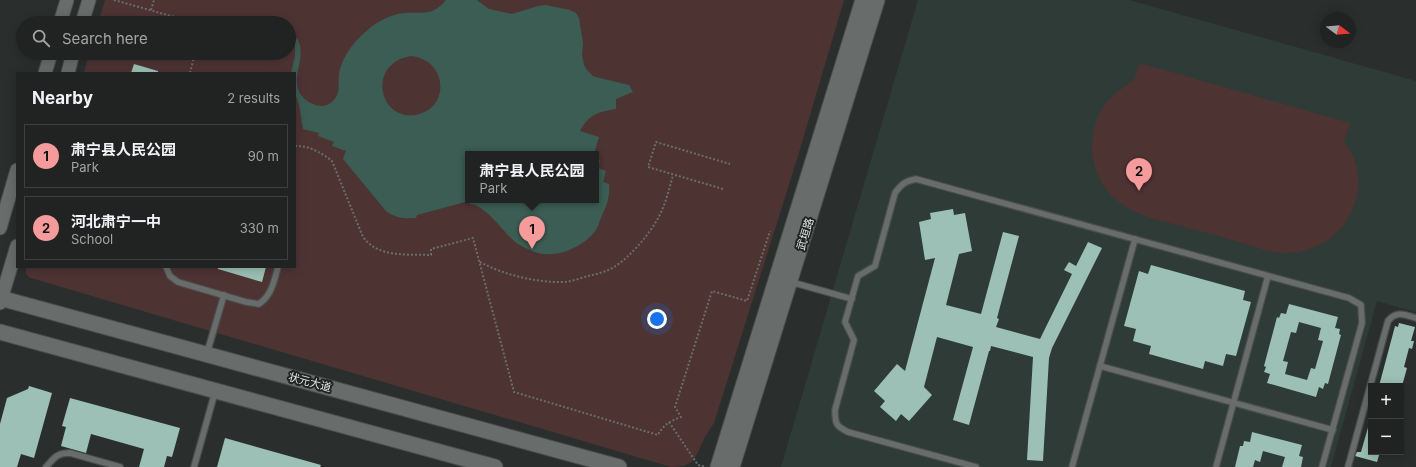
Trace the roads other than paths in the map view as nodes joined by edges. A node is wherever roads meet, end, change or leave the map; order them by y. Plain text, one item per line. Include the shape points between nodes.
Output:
1 (67, 0) edge
2 (89, 0) edge
3 (863, 0) edge
4 (877, 0) edge
5 (62, 16) edge
6 (84, 16) edge
7 (49, 60) edge
8 (71, 60) edge
9 (45, 72) edge
10 (68, 72) edge
11 (16, 173) edge
12 (0, 228) edge
13 (1135, 239) junction
14 (16, 249) edge
15 (166, 268) edge
16 (278, 268) edge
17 (1268, 276) junction
18 (790, 281) junction
19 (224, 296) junction
20 (852, 299) junction
21 (0, 300) edge
22 (1416, 318) edge
23 (0, 332) edge
24 (207, 354) junction
25 (1100, 366) junction
26 (215, 391) junction
27 (1233, 402) junction
28 (1333, 430) junction
29 (46, 467) edge
30 (120, 467) edge
31 (194, 467) edge
32 (495, 467) edge
33 (619, 467) edge
34 (718, 467) edge
35 (732, 467) edge
36 (976, 467) edge
37 (1072, 467) edge
38 (1216, 467) edge
39 (1322, 467) edge
40 (1349, 467) edge

1 - 5 street
2 - 6 street
3 - 34 main road, 武垣路
4 - 18 main road, 武垣路
7 - 9 street
8 - 10 street
11 - 12 street
13 - 17 lane
13 - 20 lane via 916,179 911,180 901,184 895,193 875,266 858,276
13 - 25 lane
14 - 21 street
15 - 19 lane via 170,276 178,282
16 - 19 lane via 271,292 259,304
17 - 27 lane
17 - 28 lane via 1349,298 1361,305 1362,323
18 - 20 lane
18 - 35 main road, 武垣路
19 - 24 lane
20 - 36 lane via 846,322 854,340 835,410 838,427 848,432
21 - 24 main road, 状元大道
22 - 40 lane via 1399,314 1388,321
23 - 26 main road
24 - 33 main road, 状元大道
25 - 27 lane
25 - 37 lane
26 - 31 lane
26 - 32 main road
27 - 28 lane
27 - 38 lane
28 - 39 lane
29 - 30 lane via 57,455 70,453

